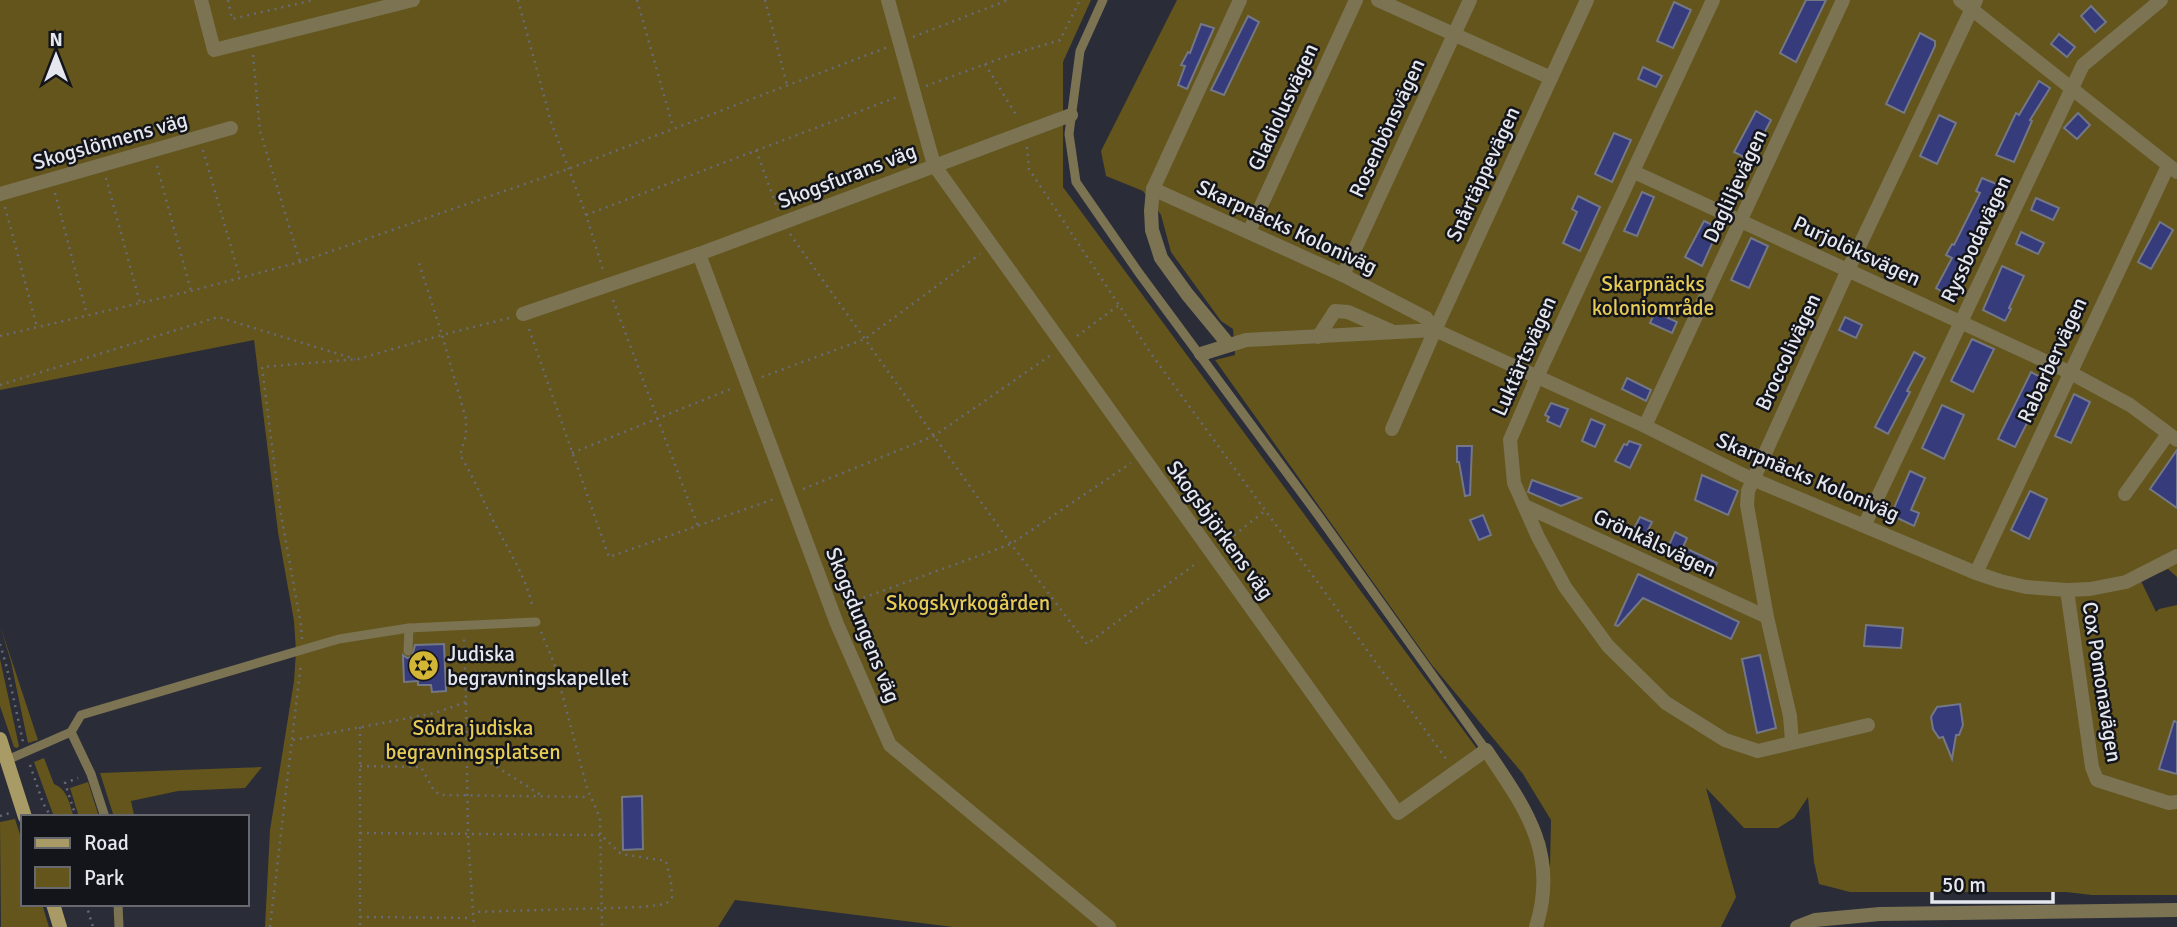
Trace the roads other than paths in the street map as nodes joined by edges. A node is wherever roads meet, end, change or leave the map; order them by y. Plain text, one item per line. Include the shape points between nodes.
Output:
1 (201, 0) edge
2 (413, 0) edge
3 (888, 0) edge
4 (1103, 0) edge
5 (1240, 0) edge
6 (1356, 0) edge
7 (1378, 0) edge
8 (1470, 0) edge
9 (1587, 0) edge
10 (1713, 0) edge
11 (1843, 0) edge
12 (2161, 0) edge
13 (1969, 3) edge
14 (1454, 34) junction
15 (1550, 78) junction
16 (2071, 89) junction
17 (1071, 115) junction
18 (231, 128) dead end
19 (933, 165) junction
20 (2173, 169) edge
21 (1634, 172) junction
22 (1153, 188) junction
23 (1, 194) edge
24 (1742, 220) junction
25 (1249, 232) junction
26 (699, 254) junction
27 (1848, 270) junction
28 (1343, 275) junction
29 (523, 314) road end
30 (1961, 322) junction
31 (1435, 330) junction
32 (1395, 333) junction
33 (1318, 337) junction
34 (1229, 345) junction
35 (1200, 354) junction
36 (2069, 372) junction
37 (1536, 377) junction
38 (1645, 426) junction
39 (1392, 429) dead end
40 (2173, 437) edge
41 (1752, 478) junction
42 (2125, 494) dead end
43 (1525, 506) junction
44 (1865, 524) junction
45 (2177, 556) edge
46 (1976, 573) junction
47 (2067, 590) junction
48 (1767, 617) junction
49 (536, 622) road end
50 (409, 628) junction
51 (408, 651) dead end
52 (1868, 725) dead end
53 (71, 732) junction
54 (0, 740) edge
55 (1792, 742) junction
56 (1486, 750) junction
57 (7, 760) junction
58 (2177, 802) edge
59 (24, 815) edge
60 (104, 815) edge
61 (54, 906) edge
62 (118, 906) edge
63 (2177, 909) edge
64 (60, 927) edge
65 (119, 927) edge
66 (1109, 927) edge
67 (1536, 927) edge
68 (1797, 927) edge

1 - 2 street via 214,50
3 - 19 street, Skogsbjörkens väg
4 - 17 lane via 1080,51
5 - 22 street
6 - 25 street, Gladiolusvägen
7 - 14 street
8 - 14 street, Rosenbönsvägen
9 - 15 street, Snårtäppevägen
10 - 21 street, Luktärtsvägen
11 - 24 street, Dagliljevägen
12 - 16 street, Ryssbodavägen via 2083,65
13 - 16 street
13 - 27 street, Broccolivägen
14 - 15 street
14 - 28 street, Rosenbönsvägen
15 - 31 street, Snårtäppevägen
16 - 20 street
16 - 30 street, Ryssbodavägen
17 - 19 street, Skogsfurans väg
17 - 35 lane via 1076,182
18 - 23 street, Skogslönnens väg
19 - 26 street, Skogsfurans väg
19 - 56 street, Skogsbjörkens väg via 1398,813
20 - 36 street, Rabarbervägen
21 - 24 street, Purjolöksvägen
21 - 37 street, Luktärtsvägen
22 - 25 street, Skarpnäcks Koloniväg
22 - 34 street via 1152,230 1161,258
24 - 27 street, Purjolöksvägen
24 - 38 street, Dagliljevägen
25 - 28 street, Skarpnäcks Koloniväg
26 - 29 street, Skogsfurans väg
26 - 66 street, Skogsdungens väg via 830,606 890,745
27 - 30 street, Purjolöksvägen
27 - 41 street, Broccolivägen
28 - 31 street, Skarpnäcks Koloniväg via 1426,318
30 - 36 street, Purjolöksvägen
30 - 44 street, Ryssbodavägen
31 - 32 street
31 - 37 street, Skarpnäcks Koloniväg
31 - 39 street
32 - 33 street
32 - 33 street via 1348,312 1335,311
33 - 34 street
34 - 35 street
35 - 56 lane
36 - 40 street, Purjolöksvägen via 2130,405
36 - 46 street, Rabarbervägen
37 - 38 street, Skarpnäcks Koloniväg
37 - 43 street, Luktärtsvägen via 1510,440 1514,483
38 - 41 street, Skarpnäcks Koloniväg
40 - 42 street, Purjolöksvägen
41 - 44 street, Skarpnäcks Koloniväg
41 - 48 street, Broccolivägen via 1747,505
43 - 48 street, Grönkålsvägen
43 - 55 street, Luktärtsvägen via 1565,587 1608,646 1667,703 1725,740 1758,751
44 - 46 street, Skarpnäcks Koloniväg
45 - 47 street, Skarpnäcks Koloniväg via 2126,582
46 - 47 street, Skarpnäcks Koloniväg via 2026,587
47 - 58 street, Cox Pomonavägen via 2097,780
48 - 55 street, Broccolivägen
49 - 50 lane
50 - 51 lane
50 - 53 lane via 339,639 81,715
52 - 55 street, Luktärtsvägen
53 - 57 lane
53 - 60 lane via 92,774
54 - 57 street
56 - 67 street via 1520,800 1535,832 1545,874
57 - 59 street
61 - 64 street
62 - 65 lane
63 - 68 street via 1880,914 1815,920

